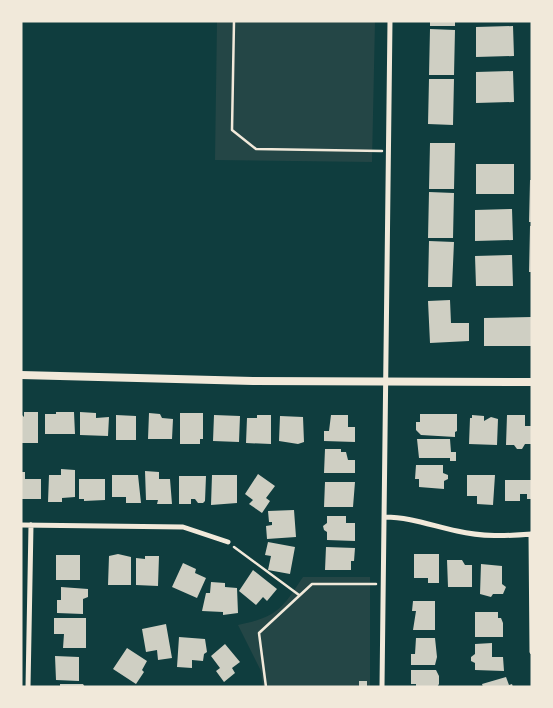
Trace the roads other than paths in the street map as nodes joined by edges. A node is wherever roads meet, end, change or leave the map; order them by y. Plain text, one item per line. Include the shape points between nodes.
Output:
1 (390, 21) edge
2 (21, 376) edge
3 (385, 382) junction
4 (532, 382) edge
5 (384, 517) junction
6 (21, 525) edge
7 (31, 525) junction
8 (531, 534) edge
9 (228, 542) road end
10 (532, 652) edge
11 (28, 687) edge
12 (382, 687) edge

1 - 3 street
2 - 3 street
3 - 4 street
3 - 5 street
5 - 8 street via 402,517 478,535
5 - 12 street
6 - 7 street
7 - 9 street via 183,527
7 - 11 street
8 - 10 street

